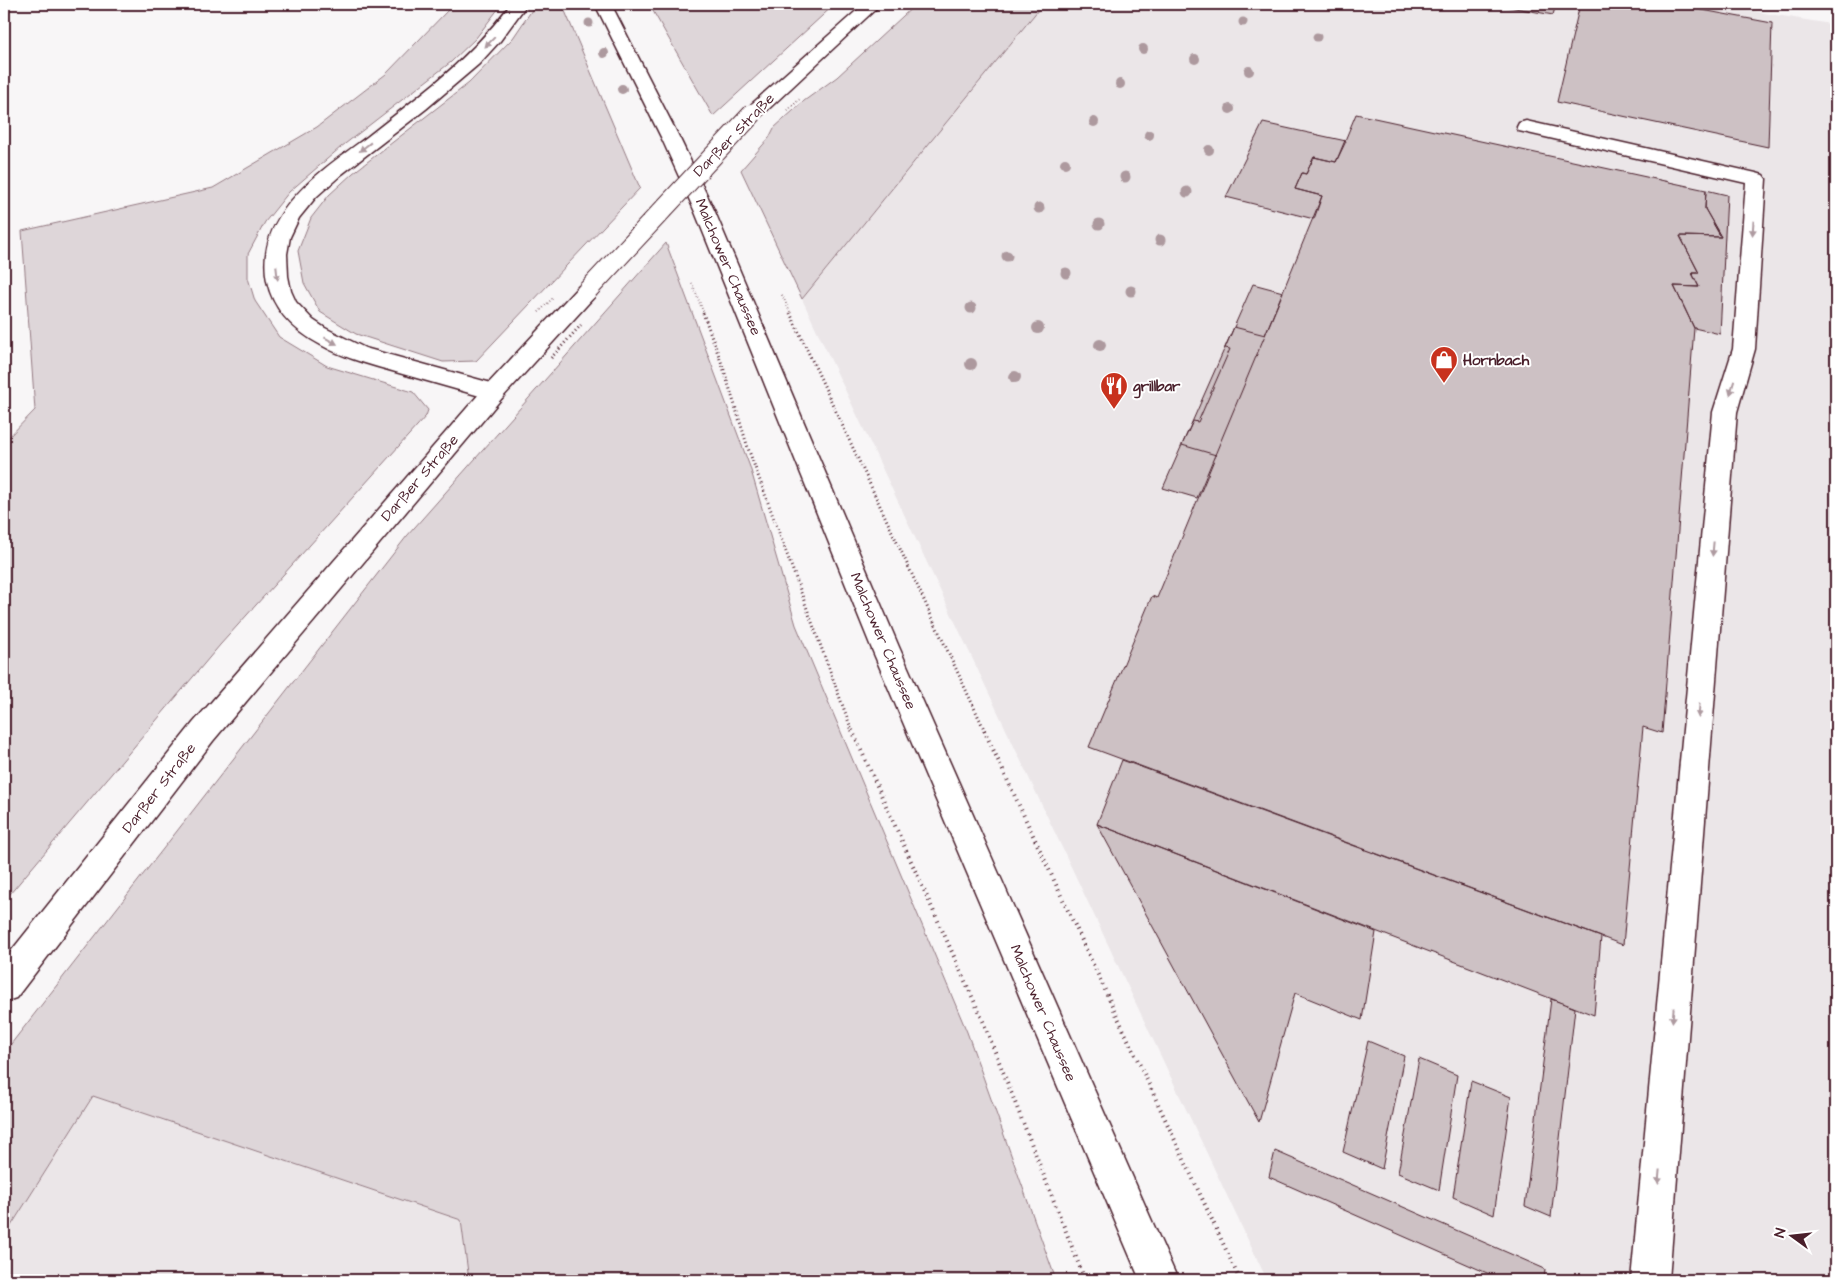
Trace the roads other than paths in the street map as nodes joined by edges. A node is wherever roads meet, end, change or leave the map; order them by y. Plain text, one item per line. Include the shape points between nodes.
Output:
1 (519, 4) edge
2 (603, 4) edge
3 (873, 4) edge
4 (1526, 127) dead end
5 (494, 392) junction
6 (4, 986) edge
7 (1159, 1280) edge
8 (1650, 1280) edge

1 -> 5 main road via 499,33 468,65 314,189 282,231 275,258 278,286 291,314 318,334 357,352
2 - 7 main road, Malchower Chaussee via 706,212 885,647
3 - 5 main road, Darßer Straße, bridge via 753,113
4 -> 8 main road via 1756,179 1744,349 1725,412
5 - 6 main road, Darßer Straße via 202,732

